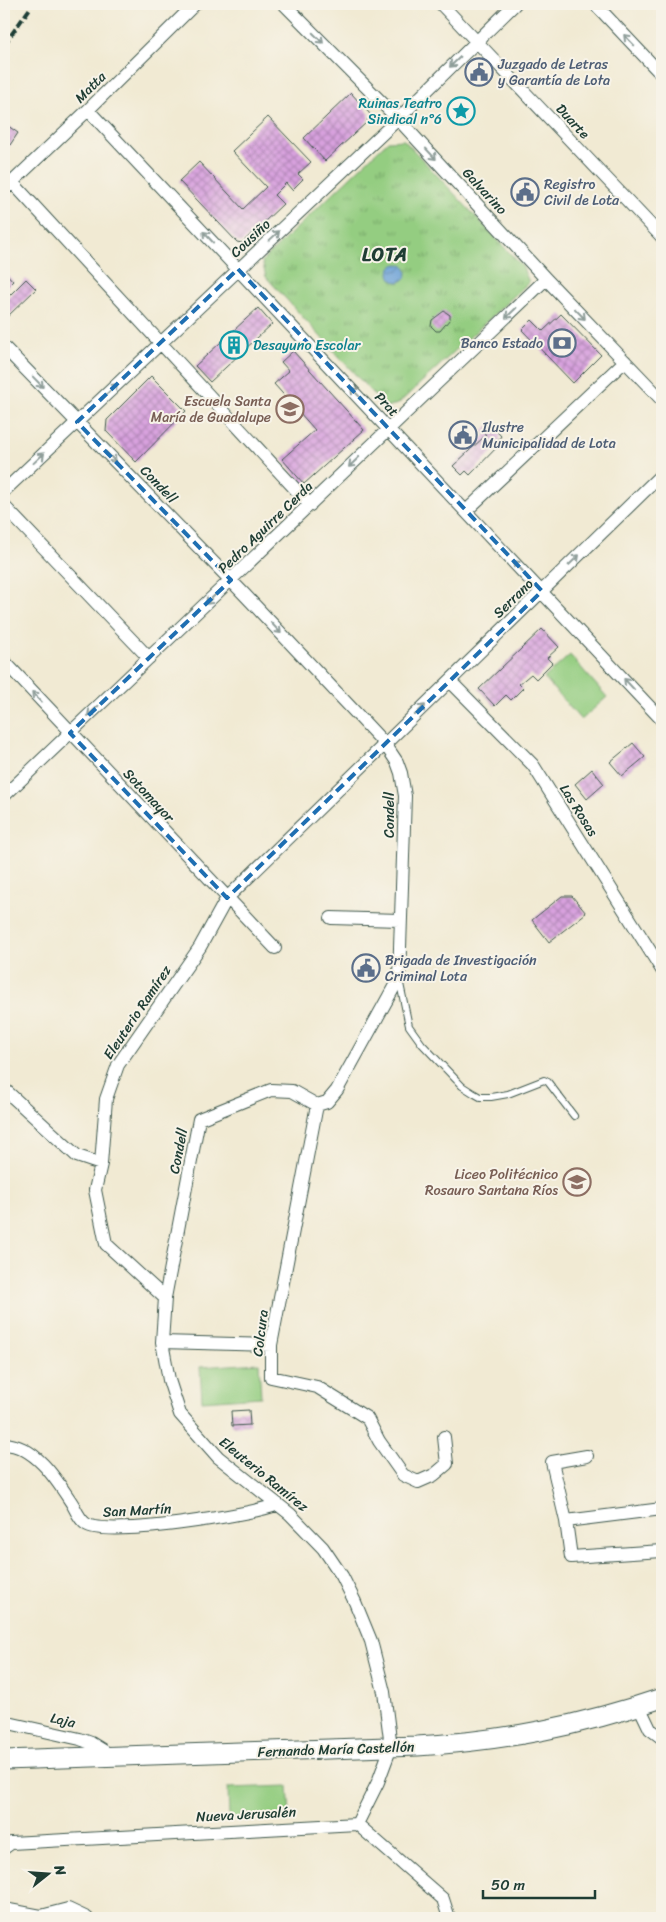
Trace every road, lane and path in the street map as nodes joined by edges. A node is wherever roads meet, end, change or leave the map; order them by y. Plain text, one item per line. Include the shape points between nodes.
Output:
1 (195, 4) edge
2 (284, 4) edge
3 (440, 4) edge
4 (516, 4) edge
5 (595, 4) edge
6 (477, 42) junction
7 (662, 75) edge
8 (88, 110) junction
9 (398, 118) junction
10 (8, 186) edge
11 (662, 237) edge
12 (238, 270) junction
13 (546, 279) junction
14 (161, 343) junction
15 (4, 347) edge
16 (625, 361) junction
17 (662, 400) edge
18 (77, 422) junction
19 (389, 429) junction
20 (662, 474) edge
21 (4, 491) edge
22 (310, 504) junction
23 (4, 506) edge
24 (466, 511) junction
25 (231, 580) junction
26 (542, 591) junction
27 (149, 658) junction
28 (4, 661) edge
29 (450, 681) junction
30 (662, 720) edge
31 (70, 733) junction
32 (385, 744) junction
33 (4, 796) edge
34 (227, 898) junction
35 (331, 918) dead end
36 (400, 920) junction
37 (274, 948) dead end
38 (662, 970) edge
39 (399, 978) junction
40 (4, 1089) edge
41 (317, 1105) junction
42 (574, 1116) dead end
43 (101, 1164) junction
44 (166, 1298) junction
45 (162, 1342) junction
46 (271, 1345) junction
47 (444, 1437) dead end
48 (4, 1444) edge
49 (587, 1456) dead end
50 (278, 1504) junction
51 (662, 1510) edge
52 (566, 1520) junction
53 (662, 1551) edge
54 (662, 1698) edge
55 (639, 1706) junction
56 (4, 1722) edge
57 (662, 1738) edge
58 (391, 1747) junction
59 (112, 1756) junction
60 (4, 1760) edge
61 (357, 1824) junction
62 (4, 1848) edge
63 (4, 1909) edge
64 (41, 1917) edge
65 (87, 1918) edge
66 (449, 1918) edge

1 - 8 street, Matta
2 -> 9 street, Galvarino
3 - 6 street, Duarte
4 - 6 street, Cousiño
7 -> 5 street
6 -> 9 street, Cousiño
6 - 11 street, Duarte
8 - 10 street, Matta
12 -> 8 street, Prat
12 -> 9 street, Cousiño
9 -> 13 street, Galvarino
10 - 14 street
12 - 14 street, Cousiño
19 -> 12 street, Prat
13 -> 16 street, Galvarino
13 -> 19 street, Pedro Aguirre Cerda
18 -> 14 street, Cousiño
14 - 22 street
15 -> 18 street, Condell
16 - 17 street, Galvarino
16 - 24 street
21 -> 18 street, Cousiño
18 -> 25 street, Condell
19 -> 22 street, Pedro Aguirre Cerda
19 - 24 street, Prat
26 -> 20 street, Serrano
22 - 25 street, Pedro Aguirre Cerda
23 - 27 street
26 -> 24 street, Prat
25 -> 27 street, Pedro Aguirre Cerda
25 -> 32 street, Condell
26 - 29 street, Serrano
30 -> 26 street, Prat
27 -> 31 street, Pedro Aguirre Cerda
31 -> 28 street, Sotomayor
32 -> 29 street, Serrano
29 - 38 street, Las Rosas via 533,765
31 - 33 street, Pedro Aguirre Cerda
31 - 34 street, Sotomayor
32 - 34 street, Eleuterio Ramírez
32 - 36 street, Condell via 401,772 405,796
34 - 37 street, Sotomayor
34 - 43 street, Eleuterio Ramírez via 200,947 118,1065 106,1099
35 - 36 street
36 - 39 street, Condell
39 - 41 street, Condell via 337,1090 327,1102
39 - 42 lane via 409,1026 462,1086 480,1097 491,1097 517,1092 544,1080
40 - 43 street via 77,1156
41 - 44 street, Condell via 292,1091 271,1090 199,1119
41 - 46 street, Colcura
43 - 44 street, Eleuterio Ramírez via 95,1190 106,1244
44 - 45 street, Eleuterio Ramírez
45 - 46 street
45 - 50 street, Eleuterio Ramírez via 180,1414 218,1457
46 - 47 street, Colcura via 271,1377 317,1386 367,1418 378,1441 403,1474 418,1482 447,1464
48 - 50 street, San Martín via 19,1448 43,1464 83,1522 91,1526 117,1528 184,1522 250,1512
49 - 52 street via 552,1462
50 - 58 street, Eleuterio Ramírez via 323,1548 355,1602 381,1676
51 - 52 street
52 - 53 street via 571,1557
54 - 55 main road, Fernando María Castellón
55 - 57 street via 650,1728
55 - 58 main road, Fernando María Castellón via 526,1735
56 - 59 street, Laja via 80,1739
58 - 59 main road, Fernando María Castellón
58 - 61 street
59 - 60 main road, Fernando María Castellón
61 - 62 street, Nueva Jerusalén via 11,1843
61 - 66 street via 443,1899
63 - 64 street
64 - 65 street via 68,1909

